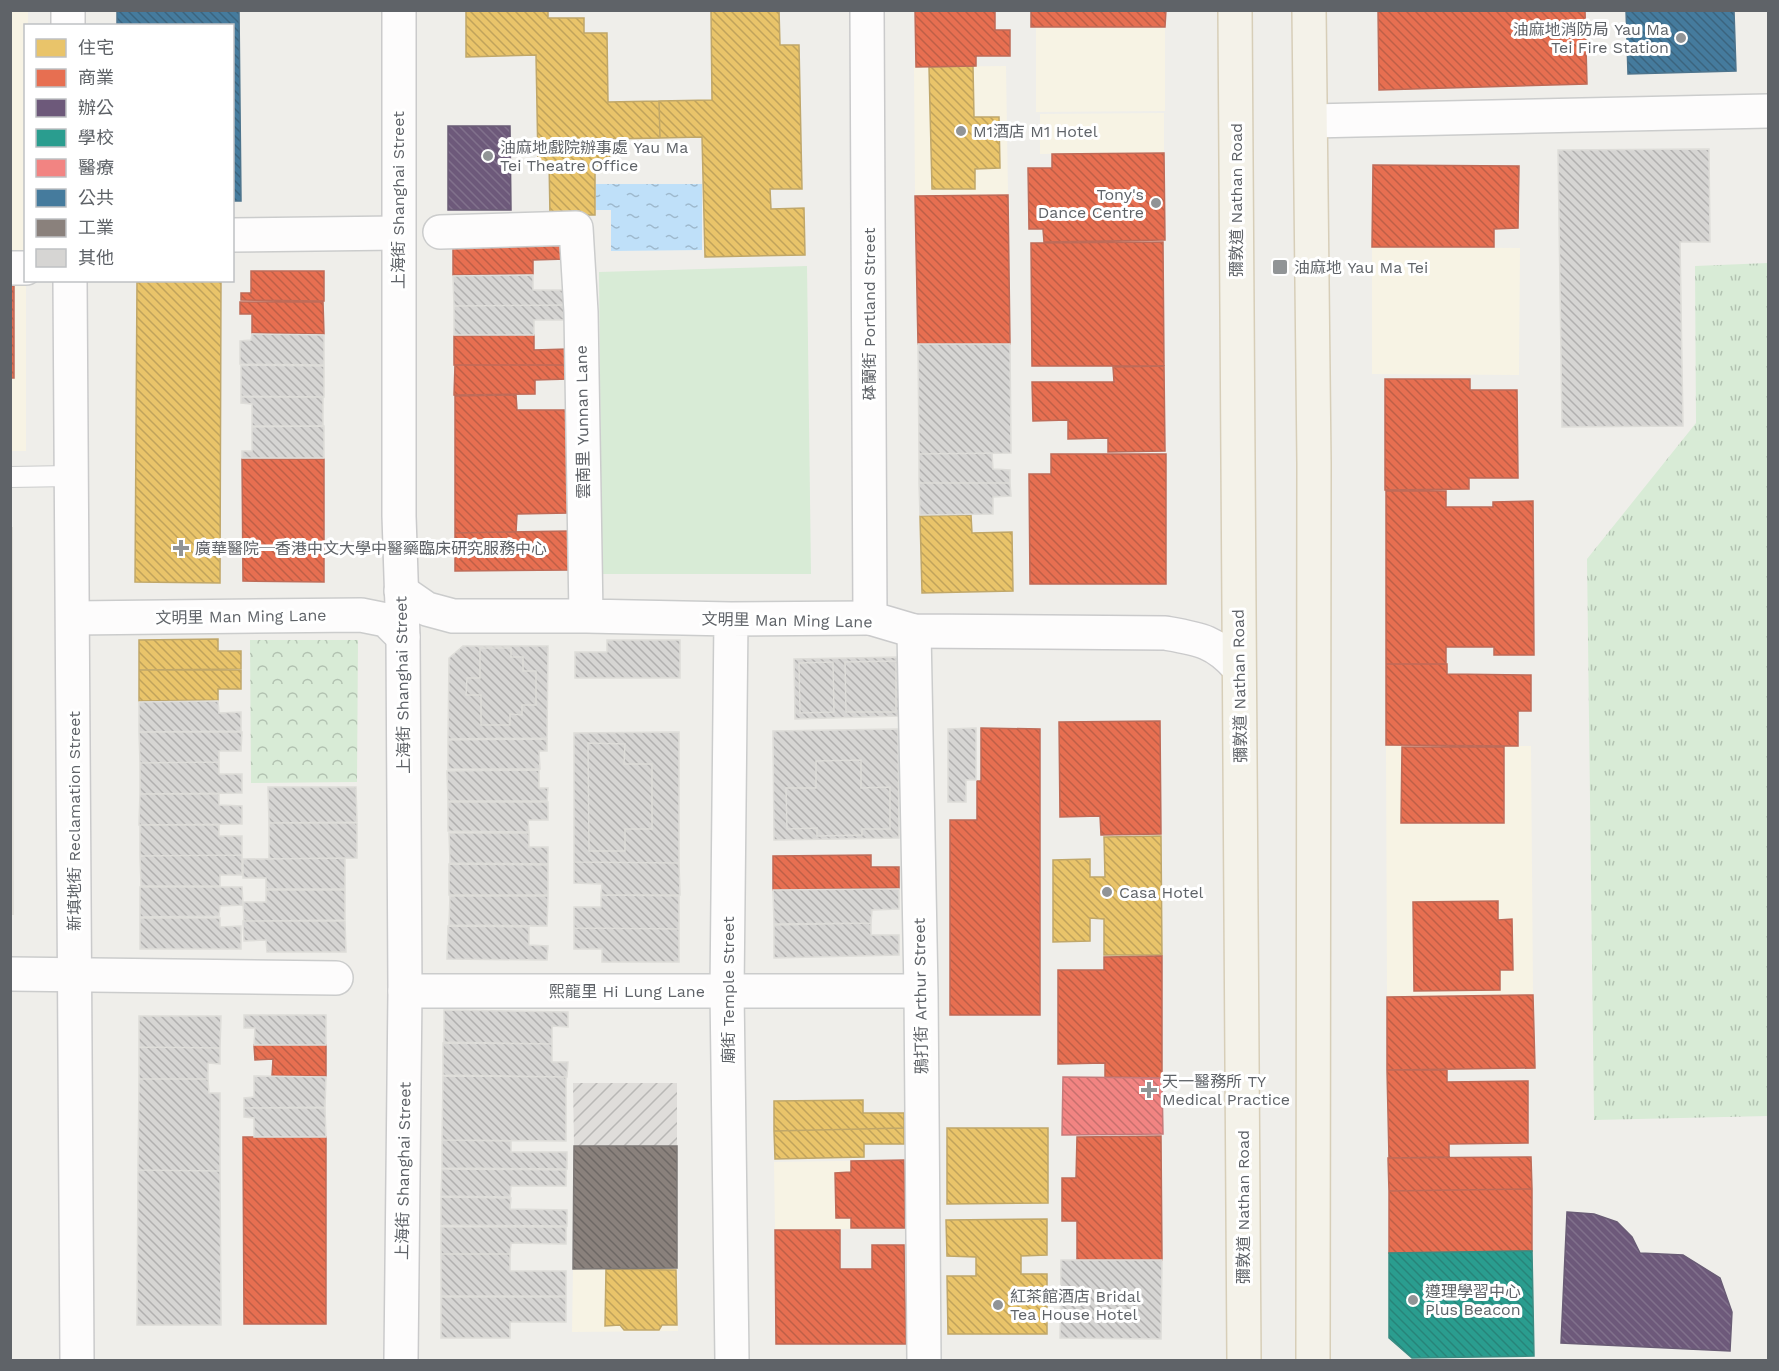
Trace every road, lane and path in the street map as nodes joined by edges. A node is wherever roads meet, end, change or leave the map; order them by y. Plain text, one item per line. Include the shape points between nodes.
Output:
1 (399, 10) edge
2 (867, 10) edge
3 (1235, 10) edge
4 (1309, 10) edge
5 (1768, 111) edge
6 (1311, 121) junction
7 (440, 232) dead end
8 (398, 233) junction
9 (234, 236) edge
10 (70, 282) edge
11 (71, 476) junction
12 (10, 477) edge
13 (401, 591) junction
14 (586, 616) junction
15 (73, 618) junction
16 (870, 618) junction
17 (730, 619) junction
18 (914, 631) junction
19 (403, 637) junction
20 (1238, 668) junction
21 (10, 974) edge
22 (74, 975) junction
23 (336, 978) dead end
24 (405, 991) junction
25 (727, 991) junction
26 (921, 991) junction
27 (407, 1357) edge
28 (77, 1360) edge
29 (732, 1360) edge
30 (924, 1360) edge
31 (1244, 1360) edge
32 (1313, 1360) edge

1 - 8 street, 上海街 Shanghai Street
2 - 16 street, 砵蘭街 Portland Street
3 - 20 main road, 彌敦道 Nathan Road
4 - 6 main road
5 - 6 street
6 - 32 main road
7 - 14 street, 雲南里 Yunnan Lane via 576,228
8 - 9 street
8 - 13 street, 上海街 Shanghai Street
10 - 11 street, 新填地街 Reclamation Street
11 - 12 lane
11 - 15 street, 新填地街 Reclamation Street
13 - 14 street, 文明里 Man Ming Lane via 427,609 453,616
13 - 19 street, 上海街 Shanghai Street
14 - 17 street, 文明里 Man Ming Lane
15 - 19 street, 文明里 Man Ming Lane via 362,615 386,620
15 - 22 street, 新填地街 Reclamation Street
16 - 17 street, 文明里 Man Ming Lane
16 - 18 street, 文明里 Man Ming Lane
17 - 25 street, 廟街 Temple Street
18 - 20 street, 文明里 Man Ming Lane via 1165,633 1213,645
18 - 26 street, 鴉打街 Arthur Street
19 - 24 street, 上海街 Shanghai Street
20 - 31 main road, 彌敦道 Nathan Road
21 - 22 street
22 - 23 street
22 - 28 street, 新填地街 Reclamation Street
24 - 25 street, 熙龍里 Hi Lung Lane
24 - 27 street, 上海街 Shanghai Street
25 - 26 street, 熙龍里 Hi Lung Lane
25 - 29 street, 廟街 Temple Street
26 - 30 street, 鴉打街 Arthur Street

